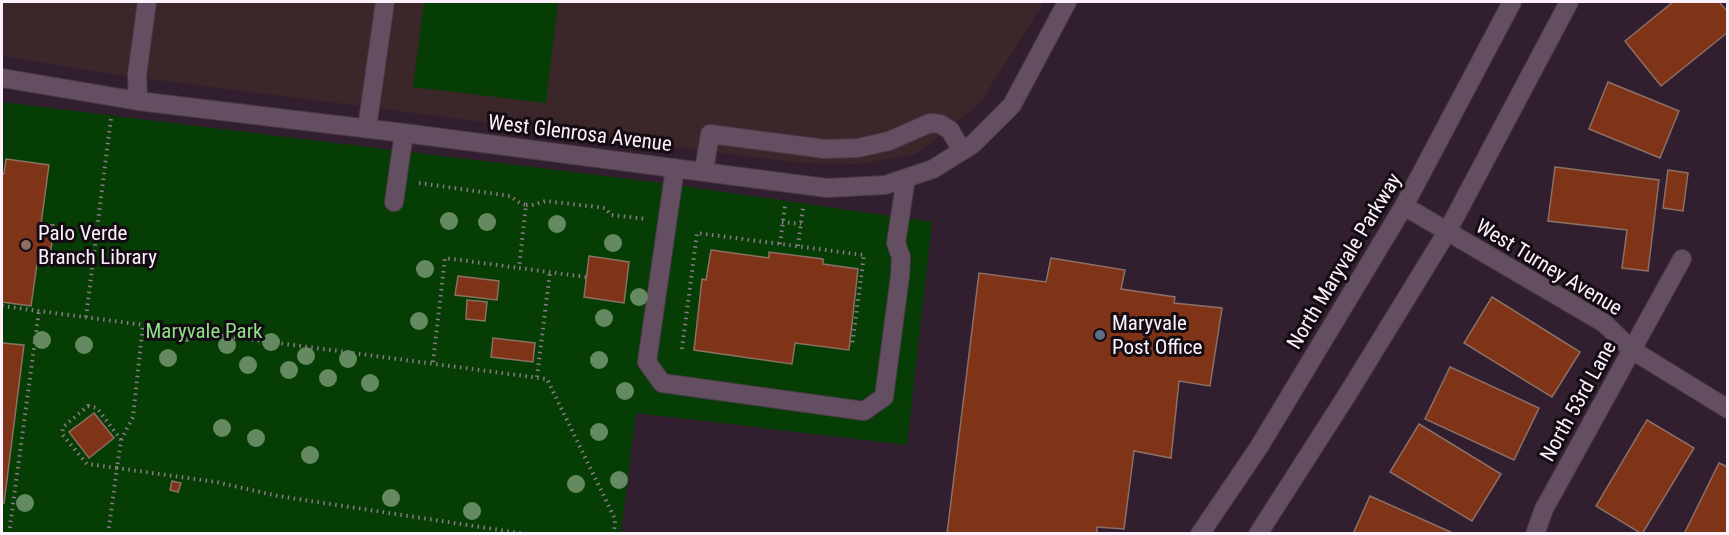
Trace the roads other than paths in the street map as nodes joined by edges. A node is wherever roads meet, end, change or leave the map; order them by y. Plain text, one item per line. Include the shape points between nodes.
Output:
1 (147, 2) edge
2 (385, 2) edge
3 (1067, 2) edge
4 (1512, 2) edge
5 (1569, 2) edge
6 (2, 78) edge
7 (138, 101) junction
8 (367, 128) junction
9 (404, 133) junction
10 (962, 151) junction
11 (675, 168) junction
12 (704, 171) junction
13 (906, 178) junction
14 (394, 202) dead end
15 (1404, 206) junction
16 (1447, 232) junction
17 (1682, 260) dead end
18 (1632, 350) junction
19 (1728, 409) edge
20 (1200, 534) edge
21 (1258, 534) edge
22 (1535, 534) edge

1 - 7 street via 137,75
2 - 8 street
3 - 10 street, West Glenrosa Avenue via 1012,105
4 - 15 street, North Maryvale Parkway
5 - 16 street
6 - 7 street, West Glenrosa Avenue
7 - 8 street, West Glenrosa Avenue
8 - 9 street, West Glenrosa Avenue
9 - 11 street, West Glenrosa Avenue
9 - 14 street
10 - 12 street via 950,130 930,123 889,141 858,148 825,149 710,134
10 - 13 street, West Glenrosa Avenue via 933,169
11 - 12 street, West Glenrosa Avenue
11 - 13 street via 647,362 663,383 864,411 884,397 900,276 901,257 896,243
12 - 13 street, West Glenrosa Avenue via 828,188 885,185
15 - 16 street, West Turney Avenue
15 - 20 street, North Maryvale Parkway via 1259,447
16 - 18 street, West Turney Avenue via 1604,323
16 - 21 street
17 - 18 street, North 53rd Lane
18 - 19 street, West Turney Avenue
18 - 22 street, North 53rd Lane via 1544,509

